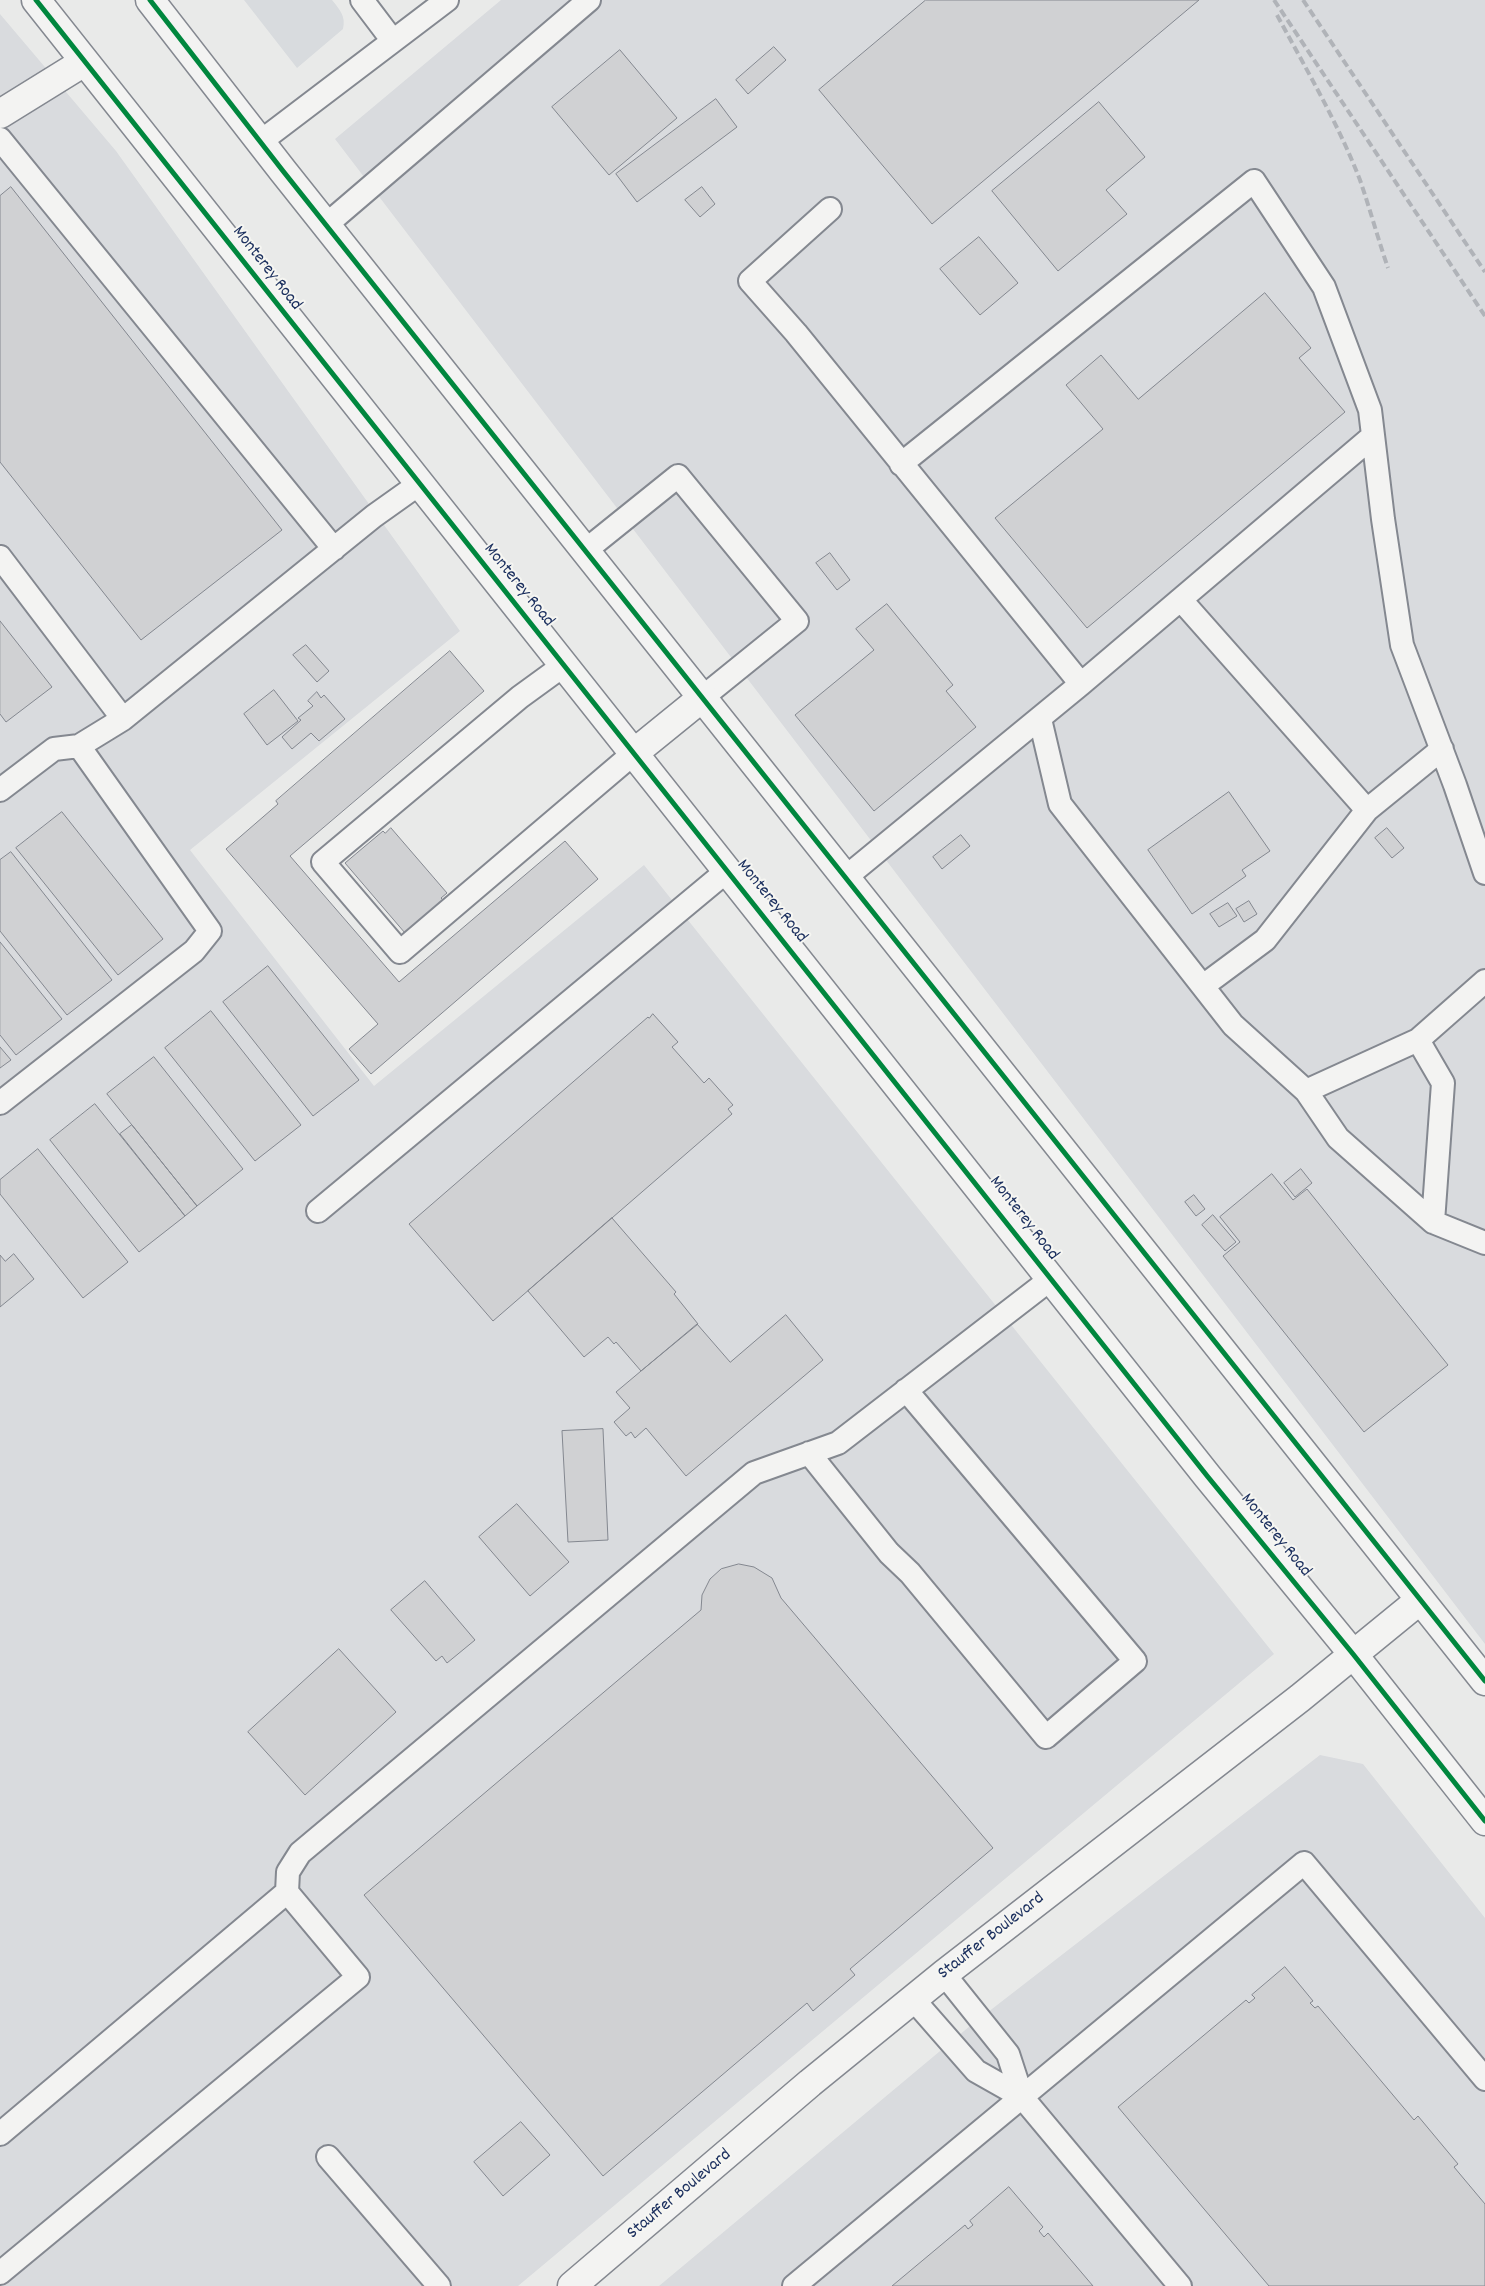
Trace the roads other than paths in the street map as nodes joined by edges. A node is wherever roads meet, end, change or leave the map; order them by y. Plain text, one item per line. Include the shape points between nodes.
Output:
1 (36, 0) edge
2 (150, 0) edge
3 (362, 0) edge
4 (447, 0) edge
5 (589, 0) edge
6 (393, 42) junction
7 (84, 62) junction
8 (0, 114) edge
9 (0, 139) edge
10 (260, 142) junction
11 (830, 209) dead end
12 (326, 225) junction
13 (1373, 436) junction
14 (901, 464) junction
15 (419, 484) junction
16 (334, 549) junction
17 (586, 550) junction
18 (0, 557) edge
19 (1182, 600) junction
20 (564, 665) junction
21 (1082, 684) junction
22 (703, 697) junction
23 (123, 718) junction
24 (1040, 718) junction
25 (78, 746) junction
26 (1442, 749) junction
27 (634, 754) junction
28 (0, 790) edge
29 (1367, 810) junction
30 (728, 870) junction
31 (1485, 873) edge
32 (846, 877) junction
33 (1485, 981) edge
34 (1203, 986) junction
35 (1418, 1040) junction
36 (1306, 1091) junction
37 (0, 1103) edge
38 (318, 1210) dead end
39 (1433, 1222) junction
40 (1485, 1243) edge
41 (1052, 1278) junction
42 (906, 1390) junction
43 (809, 1453) junction
44 (1420, 1600) junction
45 (1353, 1654) junction
46 (1485, 1680) edge
47 (1485, 1821) edge
48 (287, 1892) junction
49 (944, 1974) junction
50 (913, 2000) junction
51 (1485, 2079) edge
52 (1022, 2097) junction
53 (0, 2134) edge
54 (328, 2157) dead end
55 (0, 2273) edge
56 (439, 2286) edge
57 (572, 2286) edge
58 (794, 2286) edge
59 (1180, 2286) edge

1 - 7 main road, Monterey Road
2 - 10 main road
3 - 6 lane
4 - 6 lane
5 - 12 lane
6 - 10 lane
7 - 8 main road
7 - 15 main road, Monterey Road
9 - 16 lane
10 - 12 main road
11 - 14 lane via 750,281
12 - 17 main road
13 - 14 lane via 1370,410 1324,288 1254,181
13 - 19 lane
13 - 26 lane via 1402,645
14 - 21 lane
15 - 16 lane
15 - 20 main road, Monterey Road
16 - 23 lane
17 - 22 main road
17 - 22 lane via 678,476 797,621
18 - 23 lane
19 - 21 lane
19 - 29 lane
20 - 27 main road, Monterey Road
20 - 27 lane via 520,697 323,862 400,952
21 - 24 lane
22 - 27 main road
22 - 32 main road
23 - 25 lane
24 - 32 lane
24 - 34 lane via 1060,804
25 - 28 lane via 54,749
25 - 37 lane via 210,932 194,950
26 - 29 lane
26 - 31 lane
27 - 30 main road, Monterey Road
29 - 34 lane via 1265,940
30 - 38 lane
30 - 41 main road, Monterey Road
32 - 44 main road
33 - 35 lane
34 - 36 lane via 1233,1025
35 - 36 lane
35 - 39 lane via 1443,1083
36 - 39 lane via 1338,1138
39 - 40 lane
41 - 42 lane
41 - 45 main road, Monterey Road via 1208,1477
42 - 43 lane via 838,1443
42 - 43 lane via 1135,1661 1046,1737
43 - 48 lane via 754,1473 308,1846 288,1872
44 - 45 main road, Stauffer Boulevard
44 - 46 main road
45 - 47 main road, Monterey Road
45 - 49 main road, Stauffer Boulevard
48 - 53 lane
48 - 55 lane via 358,1977
49 - 50 main road, Stauffer Boulevard
49 - 52 lane via 1008,2054
50 - 52 lane via 976,2071
50 - 57 main road, Stauffer Boulevard via 810,2083
51 - 52 lane via 1304,1863
52 - 58 lane
52 - 59 lane
54 - 56 lane

